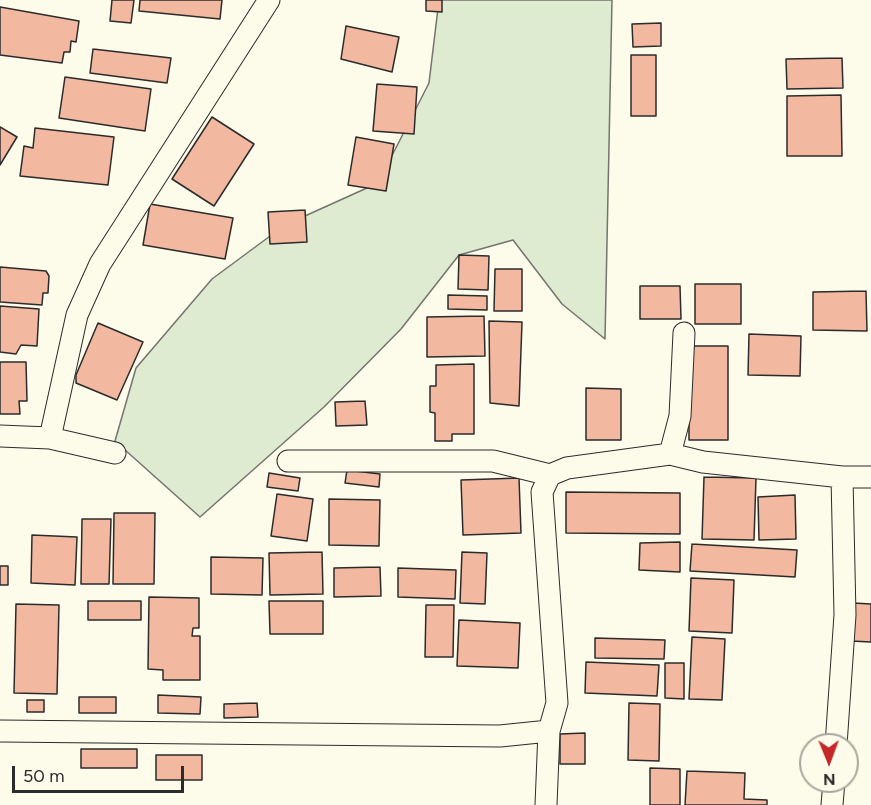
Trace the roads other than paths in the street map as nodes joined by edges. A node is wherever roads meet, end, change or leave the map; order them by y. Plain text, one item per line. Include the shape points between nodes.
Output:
1 (269, 0) edge
2 (684, 333) dead end
3 (0, 436) edge
4 (50, 438) junction
5 (115, 453) dead end
6 (670, 454) junction
7 (288, 461) dead end
8 (550, 475) junction
9 (842, 477) junction
10 (871, 477) edge
11 (0, 731) edge
12 (549, 731) junction
13 (837, 733) edge
14 (546, 805) edge

1 - 4 street via 100,264 77,315
2 - 6 street via 680,416
3 - 4 street
4 - 5 street
6 - 8 street via 567,468
6 - 9 street via 703,462
7 - 8 street via 493,461
8 - 12 street via 542,492 557,703
9 - 10 street
9 - 13 street via 845,615
11 - 12 street via 500,736
12 - 14 street

